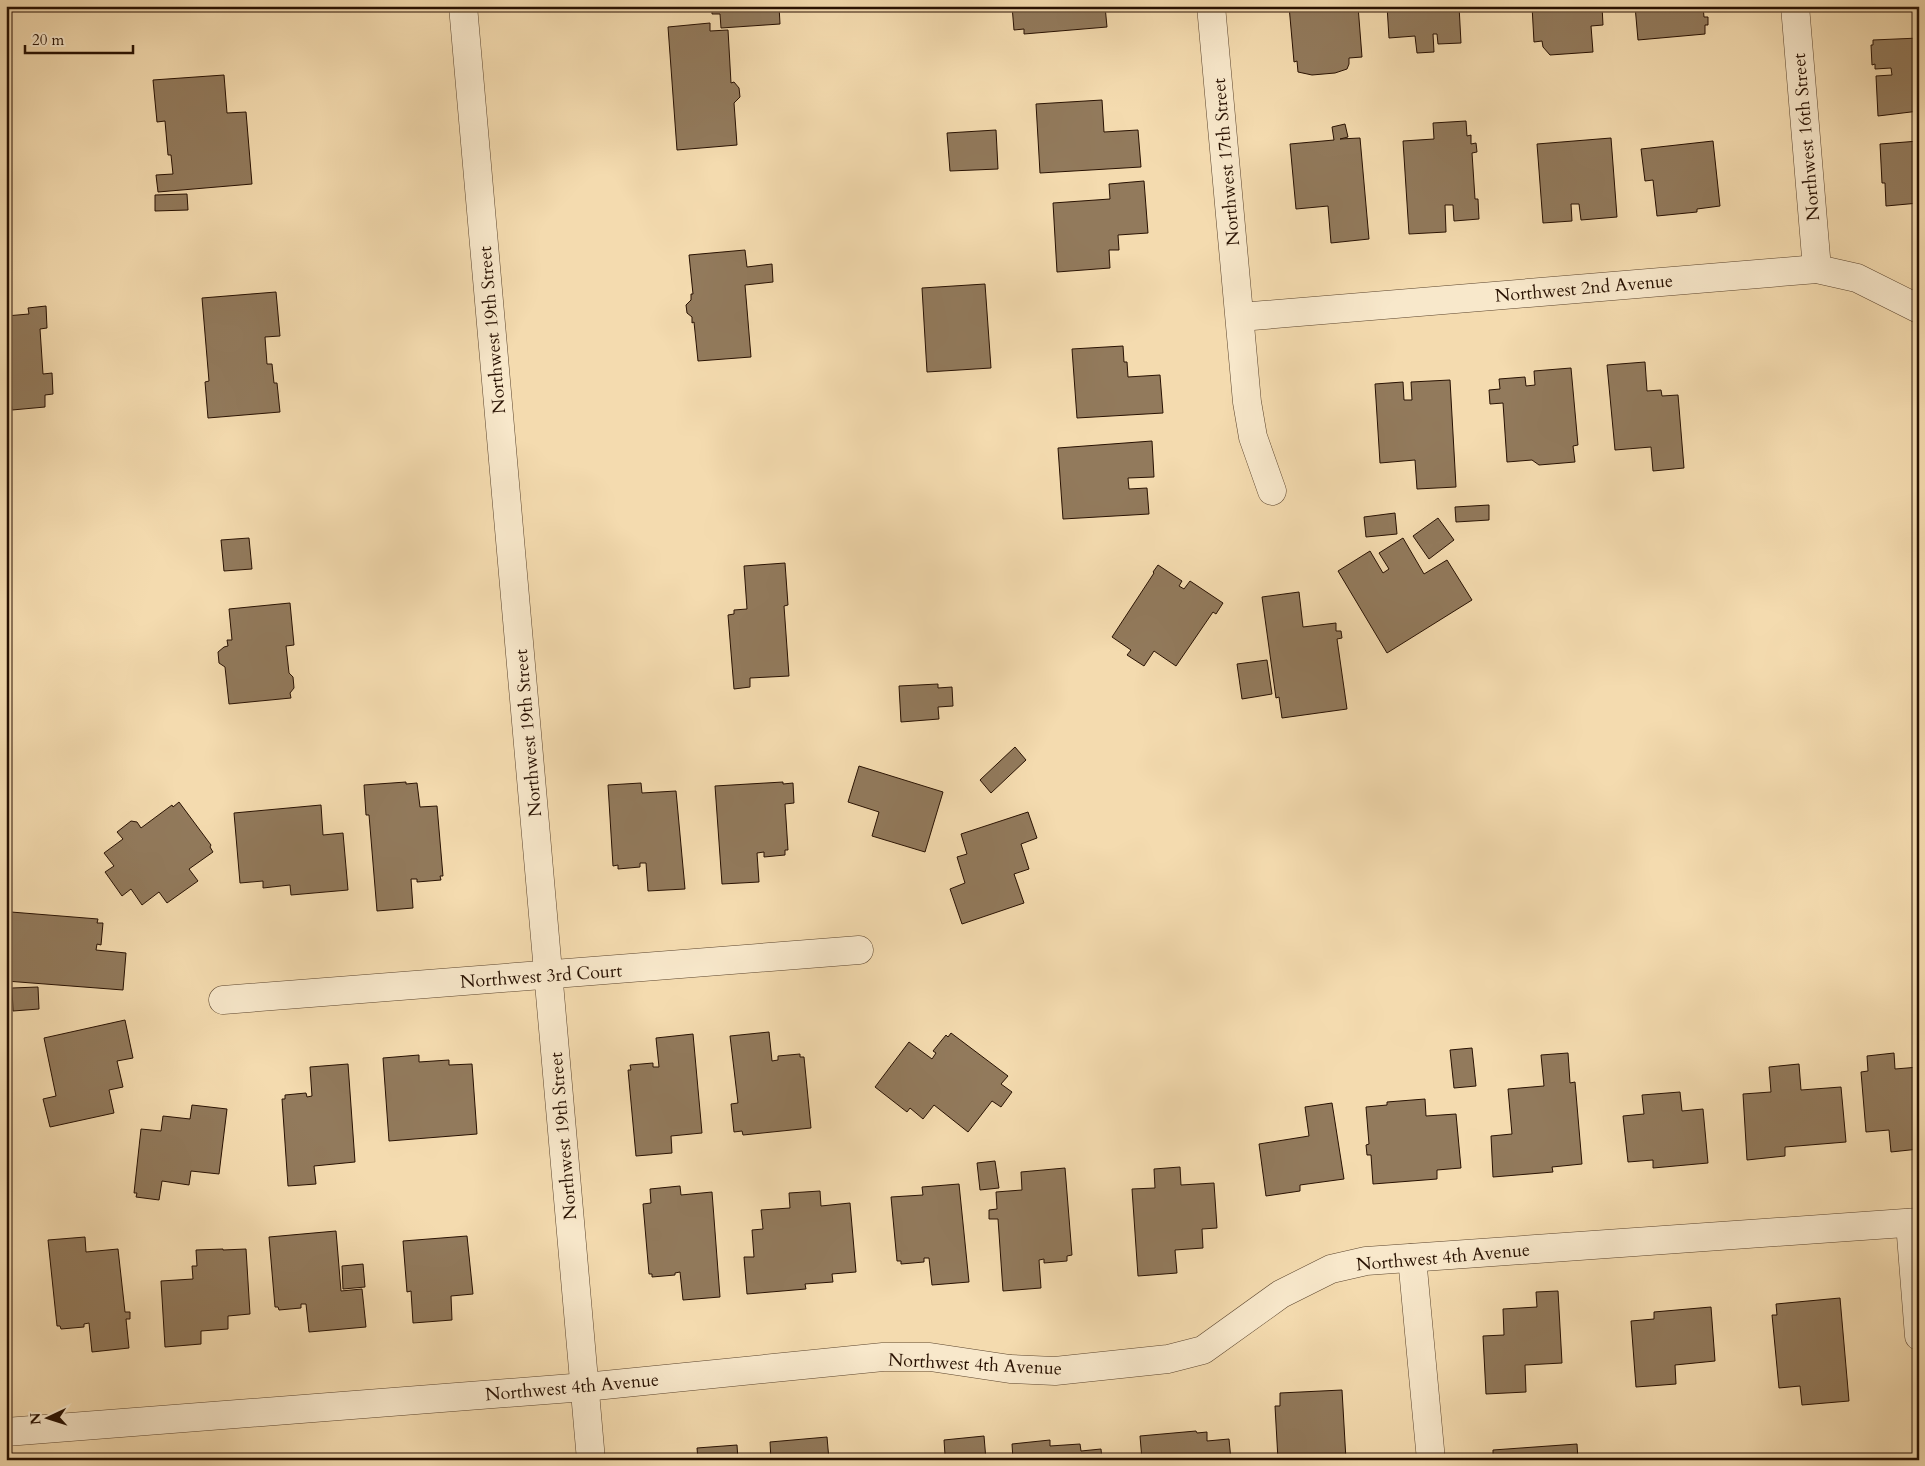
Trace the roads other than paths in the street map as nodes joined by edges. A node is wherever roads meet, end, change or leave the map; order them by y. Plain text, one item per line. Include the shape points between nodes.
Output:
1 (463, 6) edge
2 (1212, 6) edge
3 (1795, 6) edge
4 (1817, 269) junction
5 (1919, 309) edge
6 (1240, 317) junction
7 (1272, 491) dead end
8 (860, 950) dead end
9 (550, 975) junction
10 (223, 1000) dead end
11 (1914, 1222) edge
12 (1412, 1258) junction
13 (1919, 1336) edge
14 (585, 1387) junction
15 (6, 1432) edge
16 (591, 1460) edge
17 (1431, 1460) edge

1 - 9 street, Northwest 19th Street
2 - 6 street, Northwest 17th Street
3 - 4 street, Northwest 16th Street
4 - 5 street, Northwest 2nd Avenue via 1857,278
4 - 6 street, Northwest 2nd Avenue
6 - 7 street, Northwest 17th Street via 1253,437
8 - 9 street, Northwest 3rd Court
9 - 10 street, Northwest 3rd Court
9 - 14 street, Northwest 19th Street
11 - 12 street, Northwest 4th Avenue
11 - 13 street
12 - 14 street, Northwest 4th Avenue via 1366,1261 1332,1269 1281,1294 1203,1350 1168,1359 1056,1371 1010,1369 930,1357 882,1358
12 - 17 street
14 - 15 street, Northwest 4th Avenue
14 - 16 street, Northwest 19th Street

